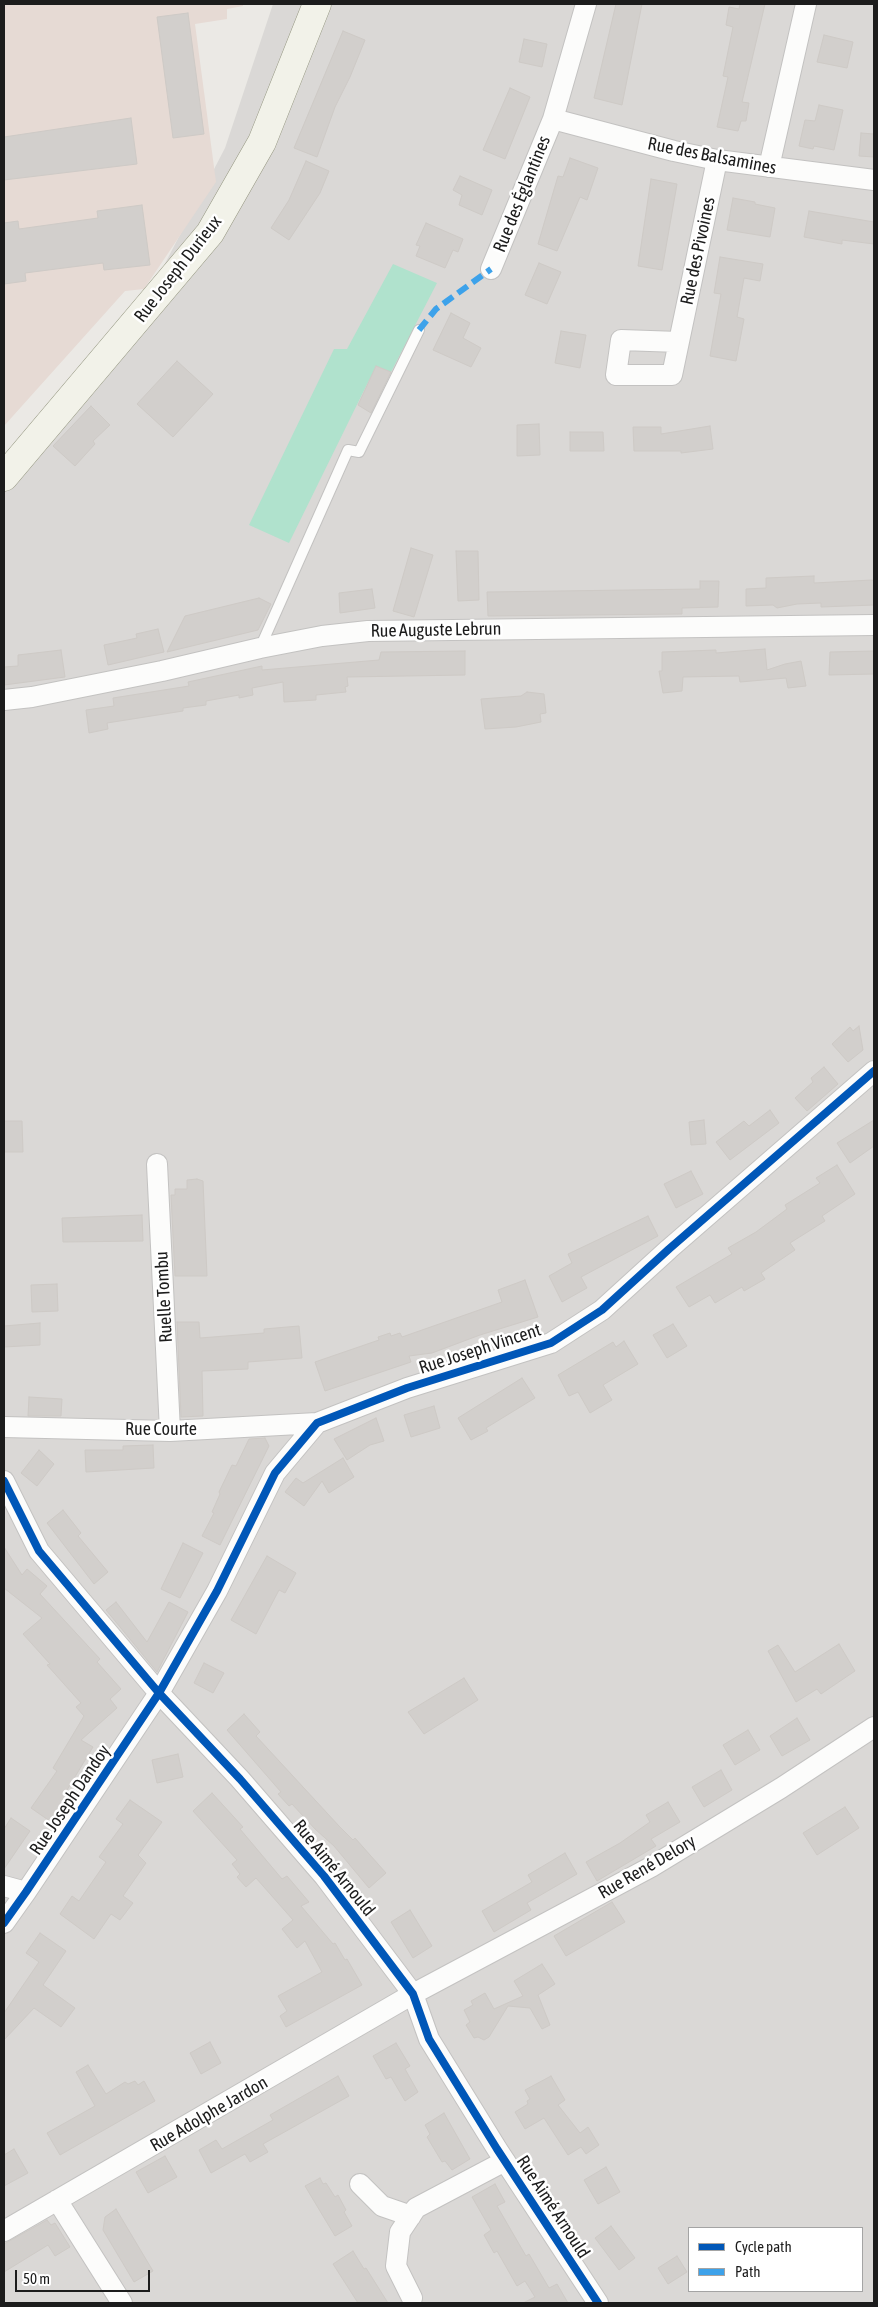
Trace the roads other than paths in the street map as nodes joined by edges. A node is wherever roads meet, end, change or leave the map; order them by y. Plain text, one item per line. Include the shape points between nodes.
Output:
1 (317, 4) edge
2 (586, 4) edge
3 (806, 4) edge
4 (553, 119) junction
5 (717, 160) junction
6 (769, 167) junction
7 (874, 180) edge
8 (491, 269) dead end
9 (419, 330) dead end
10 (679, 342) dead end
11 (4, 477) edge
12 (874, 625) edge
13 (260, 648) junction
14 (4, 700) edge
15 (874, 1071) edge
16 (157, 1164) dead end
17 (317, 1423) junction
18 (4, 1427) edge
19 (170, 1431) junction
20 (4, 1481) edge
21 (159, 1694) junction
22 (874, 1727) edge
23 (4, 1886) edge
24 (26, 1892) junction
25 (4, 1923) edge
26 (413, 1994) junction
27 (505, 2161) junction
28 (360, 2184) dead end
29 (57, 2200) junction
30 (411, 2216) junction
31 (4, 2231) edge
32 (412, 2298) dead end
33 (122, 2303) edge
34 (598, 2303) edge

1 - 11 street, Rue Joseph Durieux via 262,142 210,233
2 - 4 street, Rue des Églantines
3 - 6 street
4 - 5 street, Rue des Balsamines
4 - 8 street, Rue des Églantines
5 - 6 street, Rue des Balsamines
5 - 10 street, Rue des Pivoines
6 - 7 street, Rue des Balsamines
9 - 13 lane via 359,452 348,450
12 - 13 street, Rue Auguste Lebrun via 368,631
13 - 14 street, Rue Auguste Lebrun via 162,671
15 - 17 street, Rue Joseph Vincent via 602,1310 551,1343 407,1388
16 - 19 street, Ruelle Tombu
17 - 19 street, Rue Courte
17 - 21 street, Rue Joseph Vincent via 275,1474 217,1591
18 - 19 street, Rue Courte
20 - 21 street, Rue Aimé Arnould via 39,1551
21 - 24 street, Rue Joseph Dandoy
21 - 26 street, Rue Aimé Arnould via 240,1779 324,1876
22 - 26 street, Rue René Delory via 782,1788 651,1867
23 - 24 street
24 - 25 street, Rue Joseph Dandoy
26 - 27 street, Rue Aimé Arnould via 429,2039
26 - 29 street, Rue Adolphe Jardon
27 - 30 street via 416,2208
27 - 34 street, Rue Aimé Arnould
28 - 30 street via 382,2206
29 - 31 street, Rue Adolphe Jardon
29 - 33 street
30 - 32 street via 400,2232 396,2266

